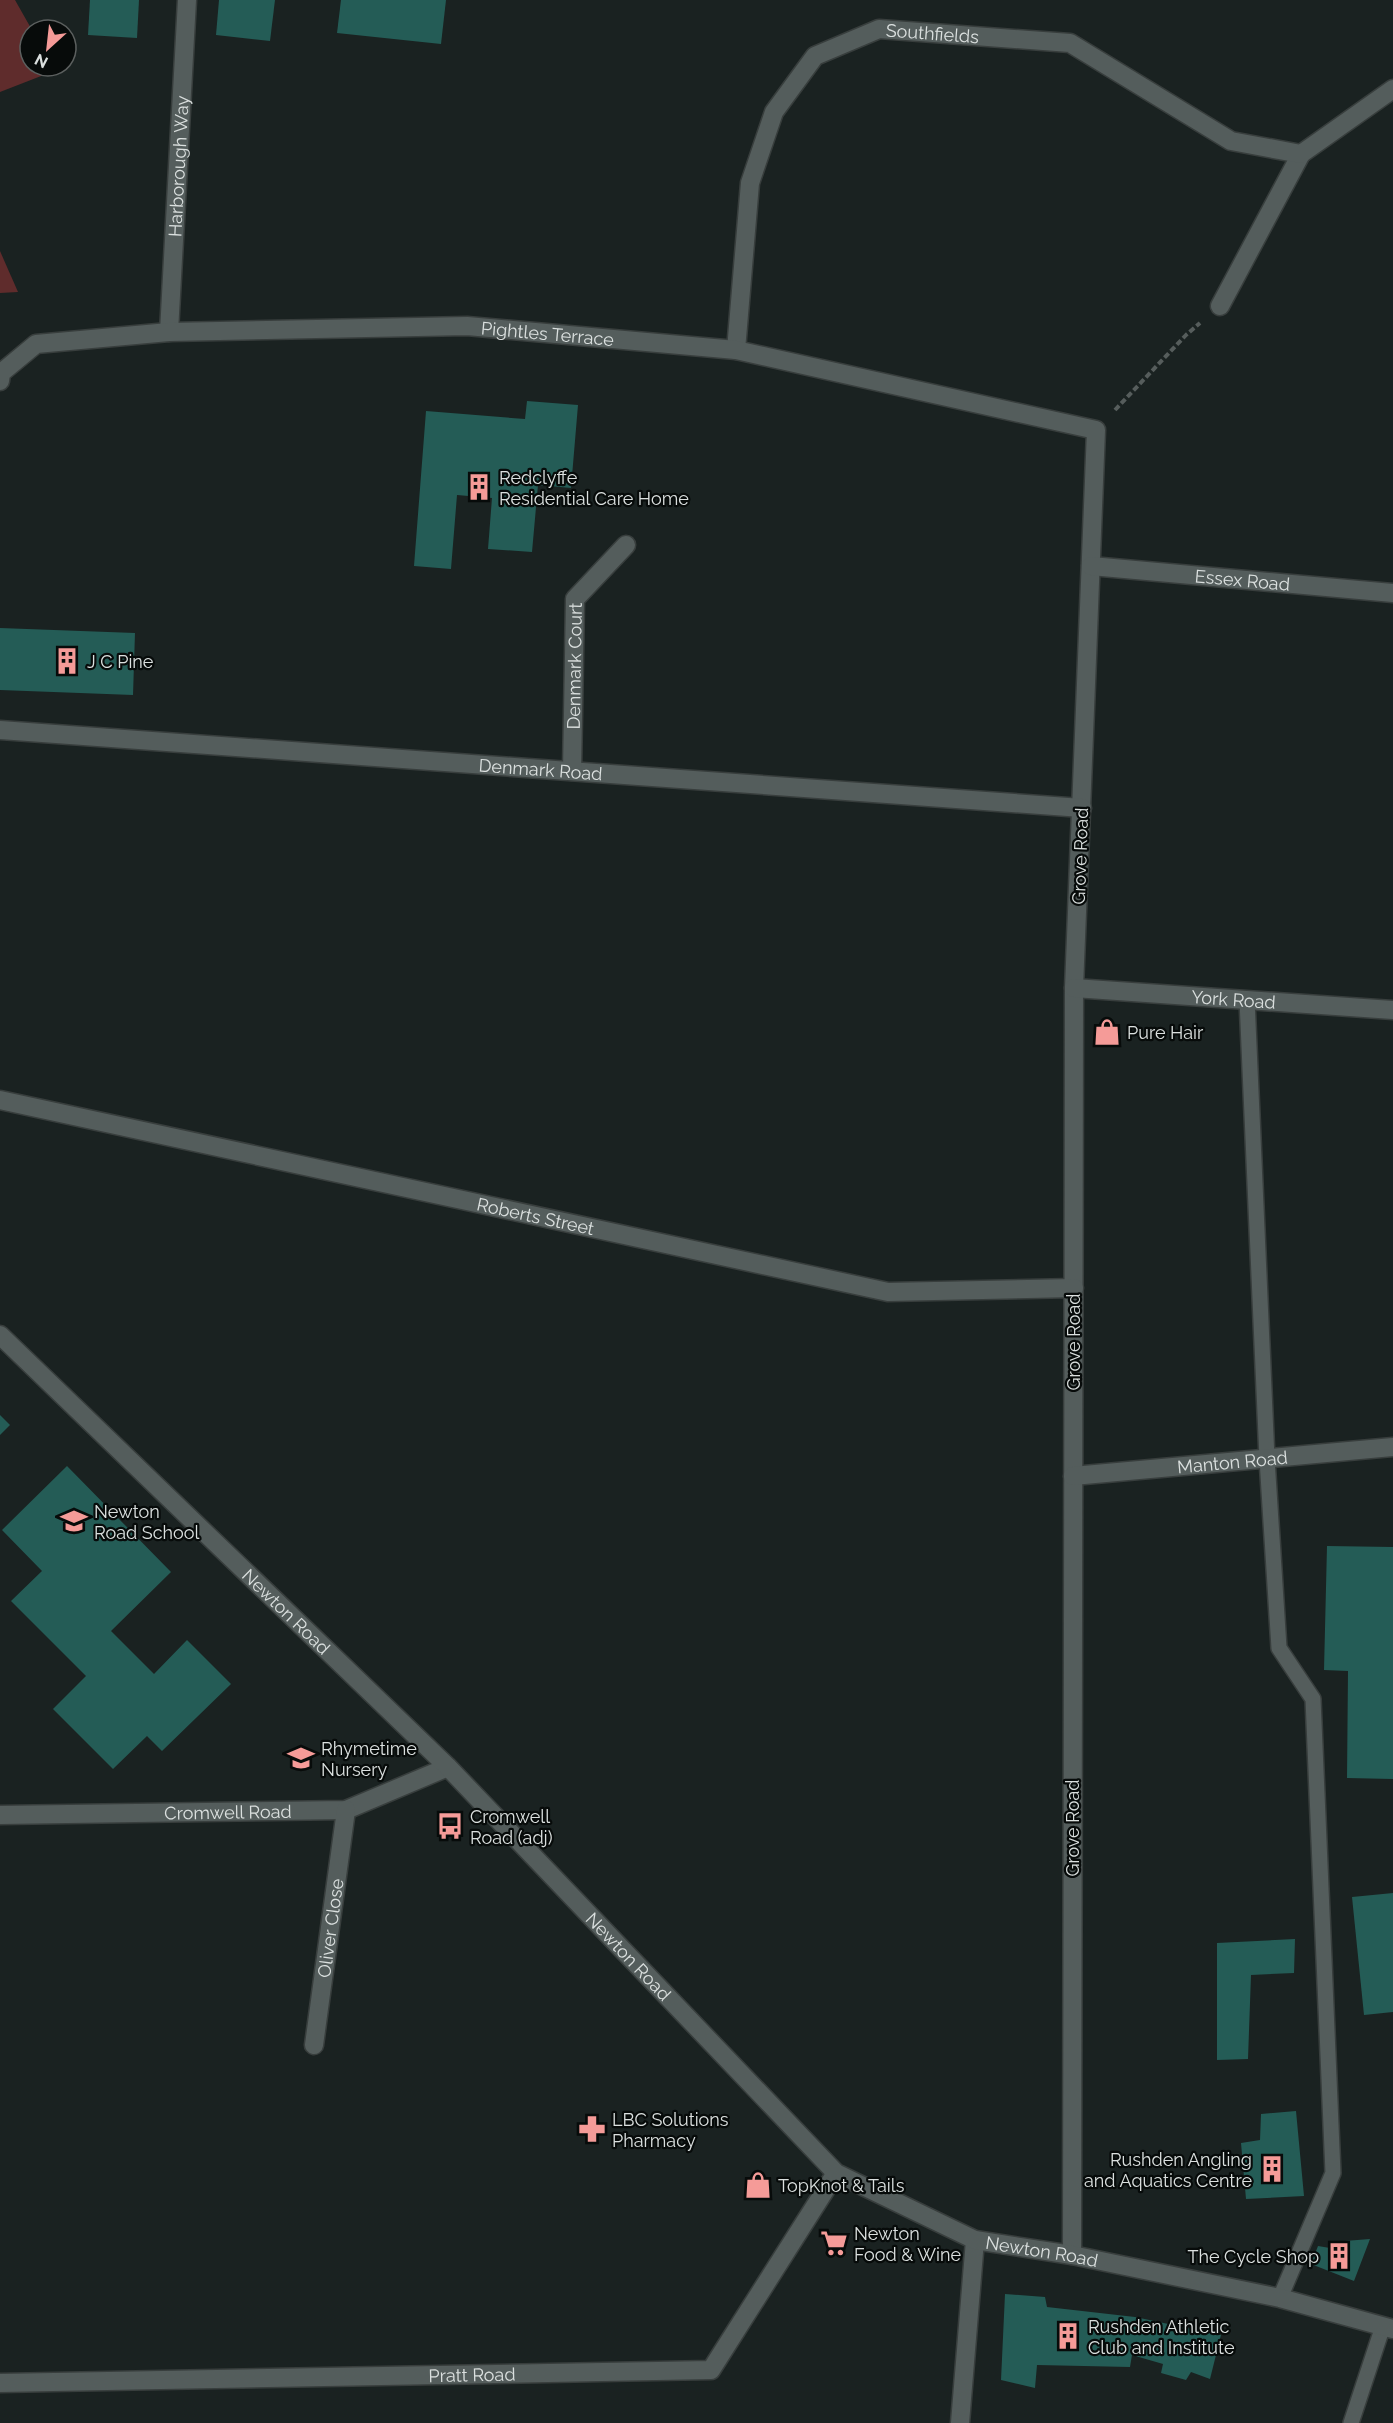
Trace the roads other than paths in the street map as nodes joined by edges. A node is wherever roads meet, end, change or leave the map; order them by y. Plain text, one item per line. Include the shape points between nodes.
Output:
1 (187, 0) edge
2 (1393, 89) edge
3 (1301, 154) junction
4 (1220, 306) road end
5 (169, 332) junction
6 (736, 350) junction
7 (1, 377) edge
8 (1096, 430) joint
9 (626, 545) dead end
10 (1091, 566) junction
11 (1393, 593) edge
12 (0, 730) edge
13 (572, 771) junction
14 (1082, 808) junction
15 (1074, 988) junction
16 (1248, 999) junction
17 (1393, 1010) edge
18 (0, 1100) edge
19 (1074, 1288) junction
20 (0, 1335) edge
21 (1393, 1447) edge
22 (1267, 1459) junction
23 (1073, 1476) junction
24 (448, 1767) junction
25 (346, 1810) junction
26 (0, 1815) edge
27 (314, 2045) dead end
28 (836, 2173) junction
29 (975, 2240) junction
30 (1072, 2255) junction
31 (1280, 2298) junction
32 (1388, 2328) edge
33 (0, 2383) edge
34 (960, 2423) edge
35 (1351, 2423) edge

1 - 5 street, Harborough Way
2 - 3 street
3 - 4 street
3 - 6 street, Southfields via 1231,141 1070,43 879,29 815,56 774,112 750,183
5 - 6 street, Pightles Terrace via 467,326
5 - 7 street, Pightles Terrace via 36,344
6 - 8 street, Pightles Terrace
8 - 10 street, Grove Road
9 - 13 street, Denmark Court via 575,599
10 - 11 street, Essex Road
10 - 14 street, Grove Road
12 - 13 street, Denmark Road
13 - 14 street, Denmark Road
14 - 15 street, Grove Road
15 - 16 street, York Road
15 - 19 street, Grove Road
16 - 17 street, York Road
16 - 22 lane
18 - 19 street, Roberts Street via 888,1292
19 - 23 street, Grove Road
20 - 24 street, Newton Road
21 - 22 street, Manton Road
22 - 23 street, Manton Road
22 - 31 lane via 1279,1648 1313,1699 1333,2173
23 - 30 street, Grove Road
24 - 25 street, Cromwell Road
24 - 28 street, Newton Road
25 - 26 street, Cromwell Road
25 - 27 street, Oliver Close
28 - 29 street, Newton Road
28 - 33 street, Pratt Road via 711,2370
29 - 30 street, Newton Road
29 - 34 street
30 - 31 street, Newton Road
31 - 32 street, Newton Road
32 - 35 lane

